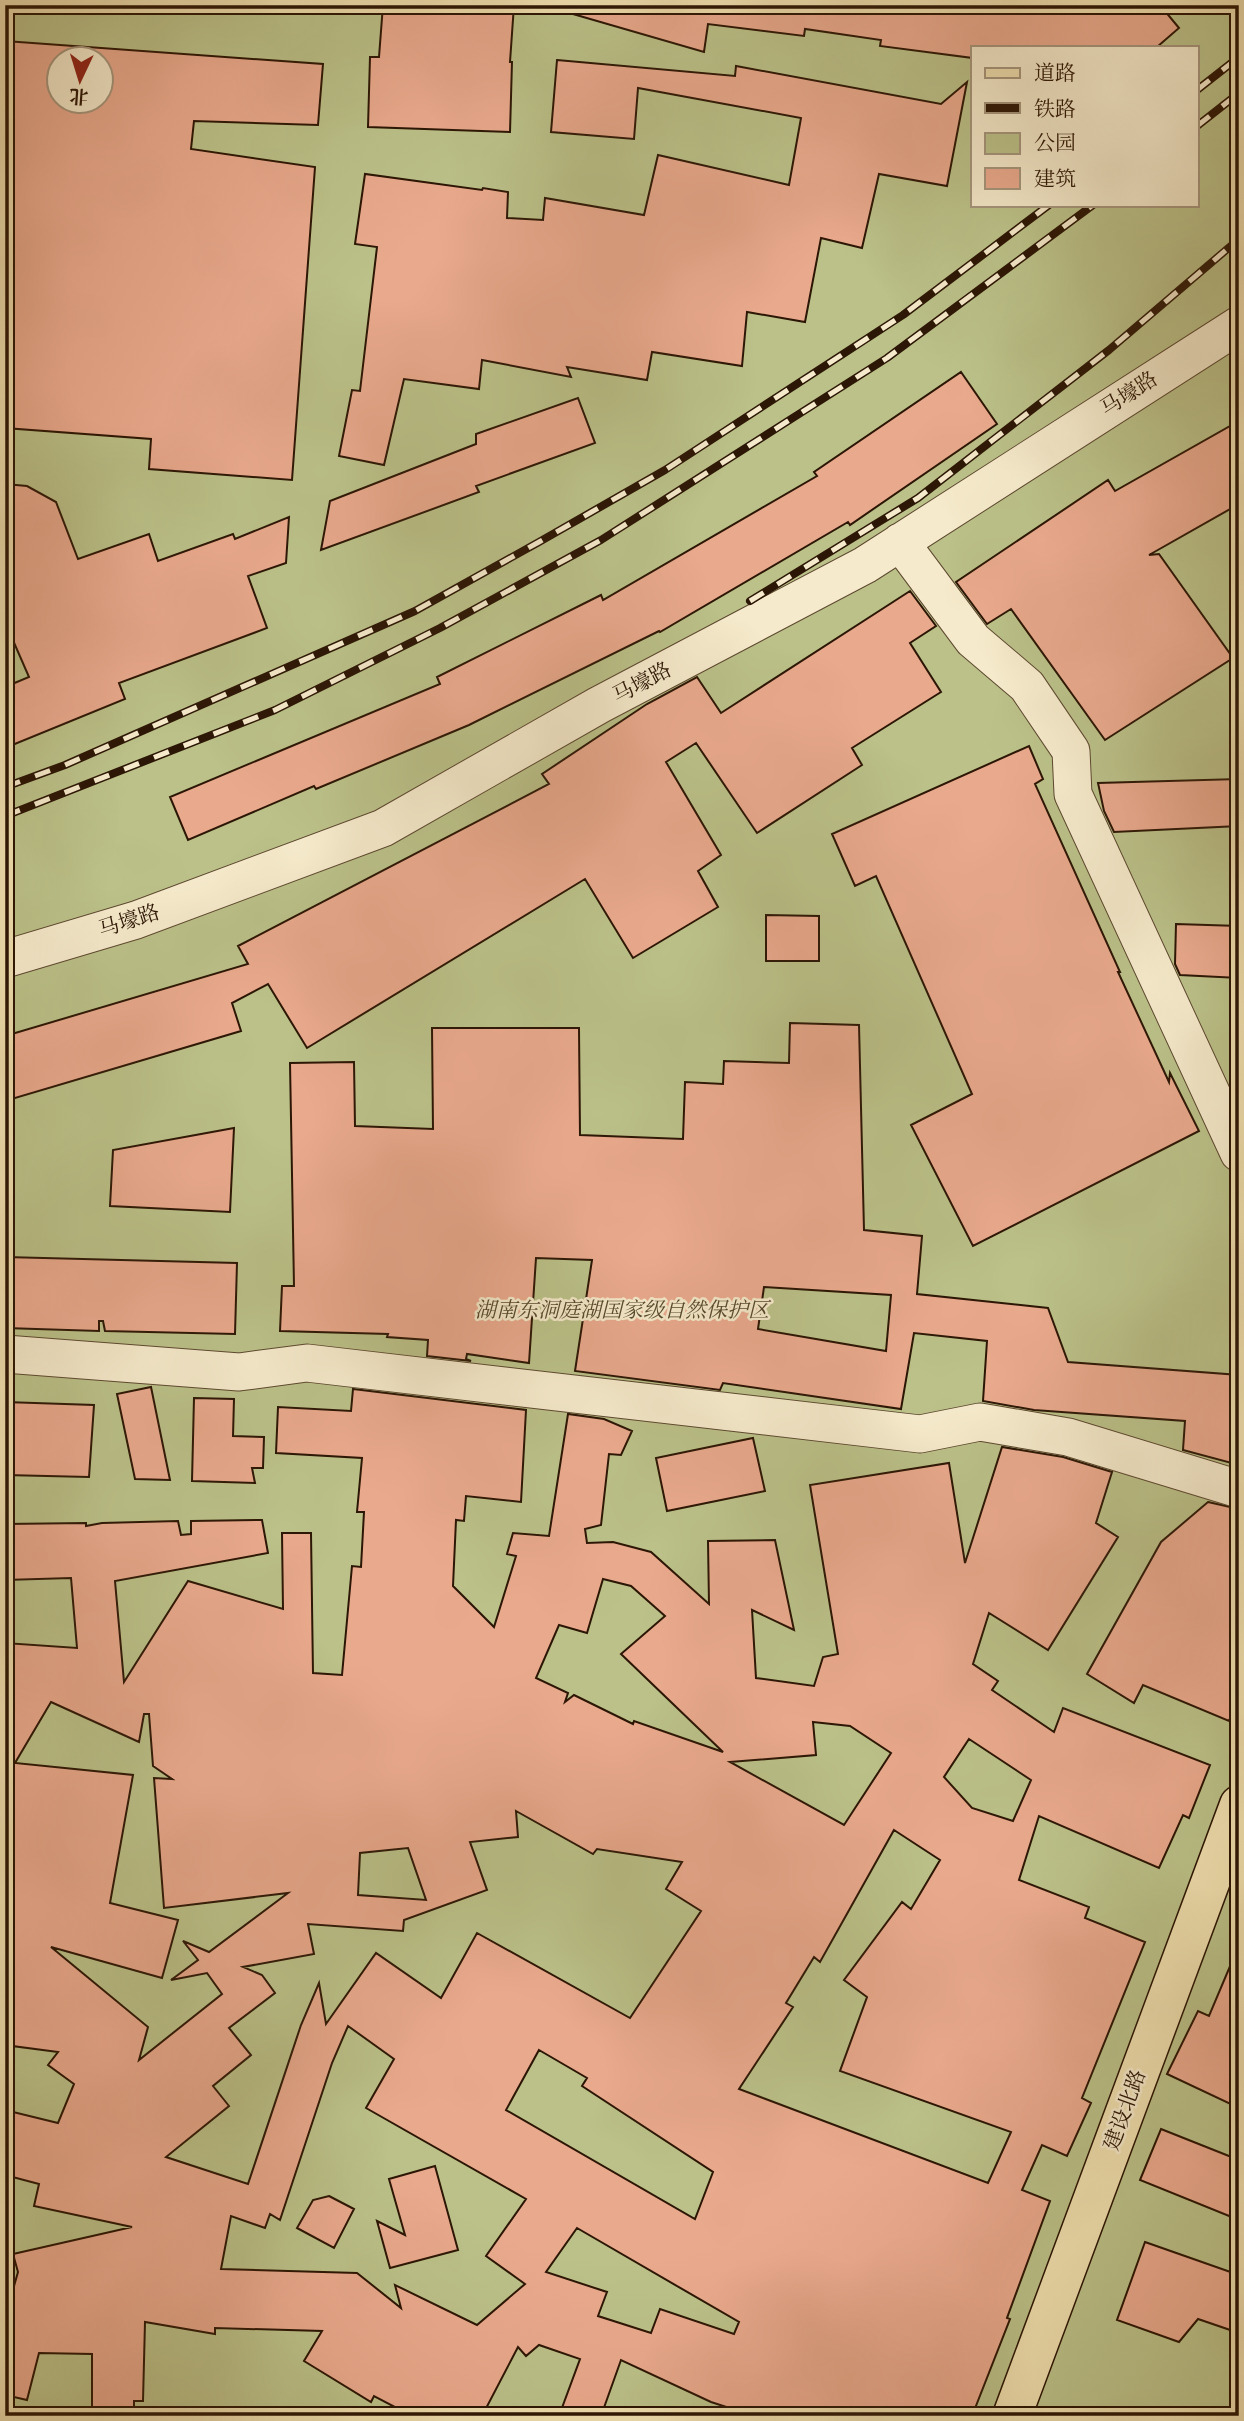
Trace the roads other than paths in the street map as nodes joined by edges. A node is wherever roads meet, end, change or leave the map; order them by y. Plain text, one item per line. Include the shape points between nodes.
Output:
1 (1239, 324) edge
2 (900, 542) junction
3 (5, 959) edge
4 (1239, 1153) edge
5 (5, 1354) edge
6 (1239, 1489) edge
7 (1239, 1805) edge
8 (1012, 2416) edge

1 - 2 street, 马壕路
2 - 3 street, 马壕路 via 383,828 136,920
2 - 4 street via 973,640 1027,686 1071,751 1073,794
5 - 6 street via 239,1372 307,1363 919,1434 980,1422 1068,1437
7 - 8 main road, 建设北路

